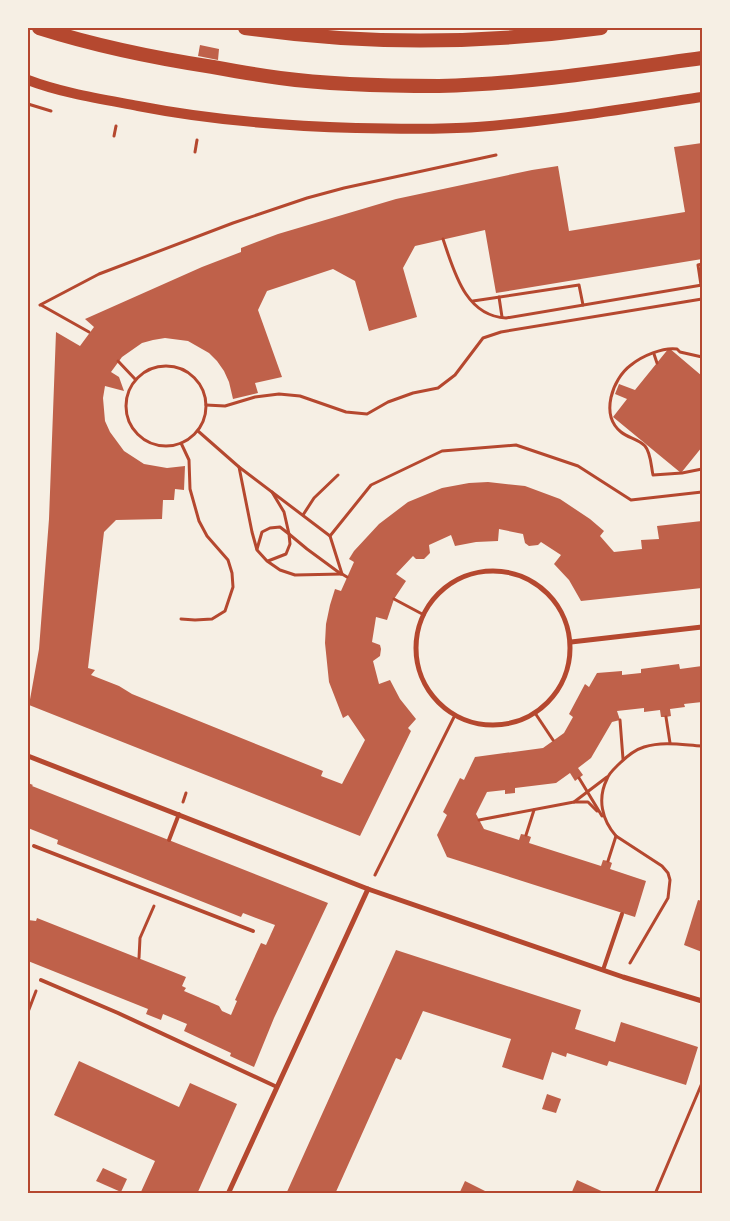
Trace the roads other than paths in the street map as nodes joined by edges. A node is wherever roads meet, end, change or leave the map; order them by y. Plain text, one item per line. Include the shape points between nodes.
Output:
1 (39, 28) edge
2 (245, 28) edge
3 (601, 28) edge
4 (702, 58) edge
5 (28, 80) edge
6 (702, 97) edge
7 (702, 627) edge
8 (571, 642) junction
9 (28, 756) edge
10 (179, 814) junction
11 (169, 840) dead end
12 (34, 846) dead end
13 (368, 889) junction
14 (622, 914) dead end
15 (253, 931) dead end
16 (603, 970) junction
17 (41, 980) road end
18 (702, 1002) edge
19 (277, 1087) junction
20 (228, 1194) edge

1 - 4 highway via 156,58 281,78 356,84 440,86 522,81
2 - 3 highway via 359,40 442,40
5 - 6 main road via 172,113 256,123 409,130 542,120
7 - 8 street
8 - 8 street via 565,676 547,704 525,719 492,726 476,724 455,715 436,701 424,683 416,658 417,635 435,597 450,583 478,572 514,574 530,580 546,592 563,616
9 - 10 street
10 - 11 lane
10 - 13 street
12 - 15 lane
13 - 16 street
13 - 19 street
14 - 16 lane
16 - 18 street
17 - 19 lane
19 - 20 street

